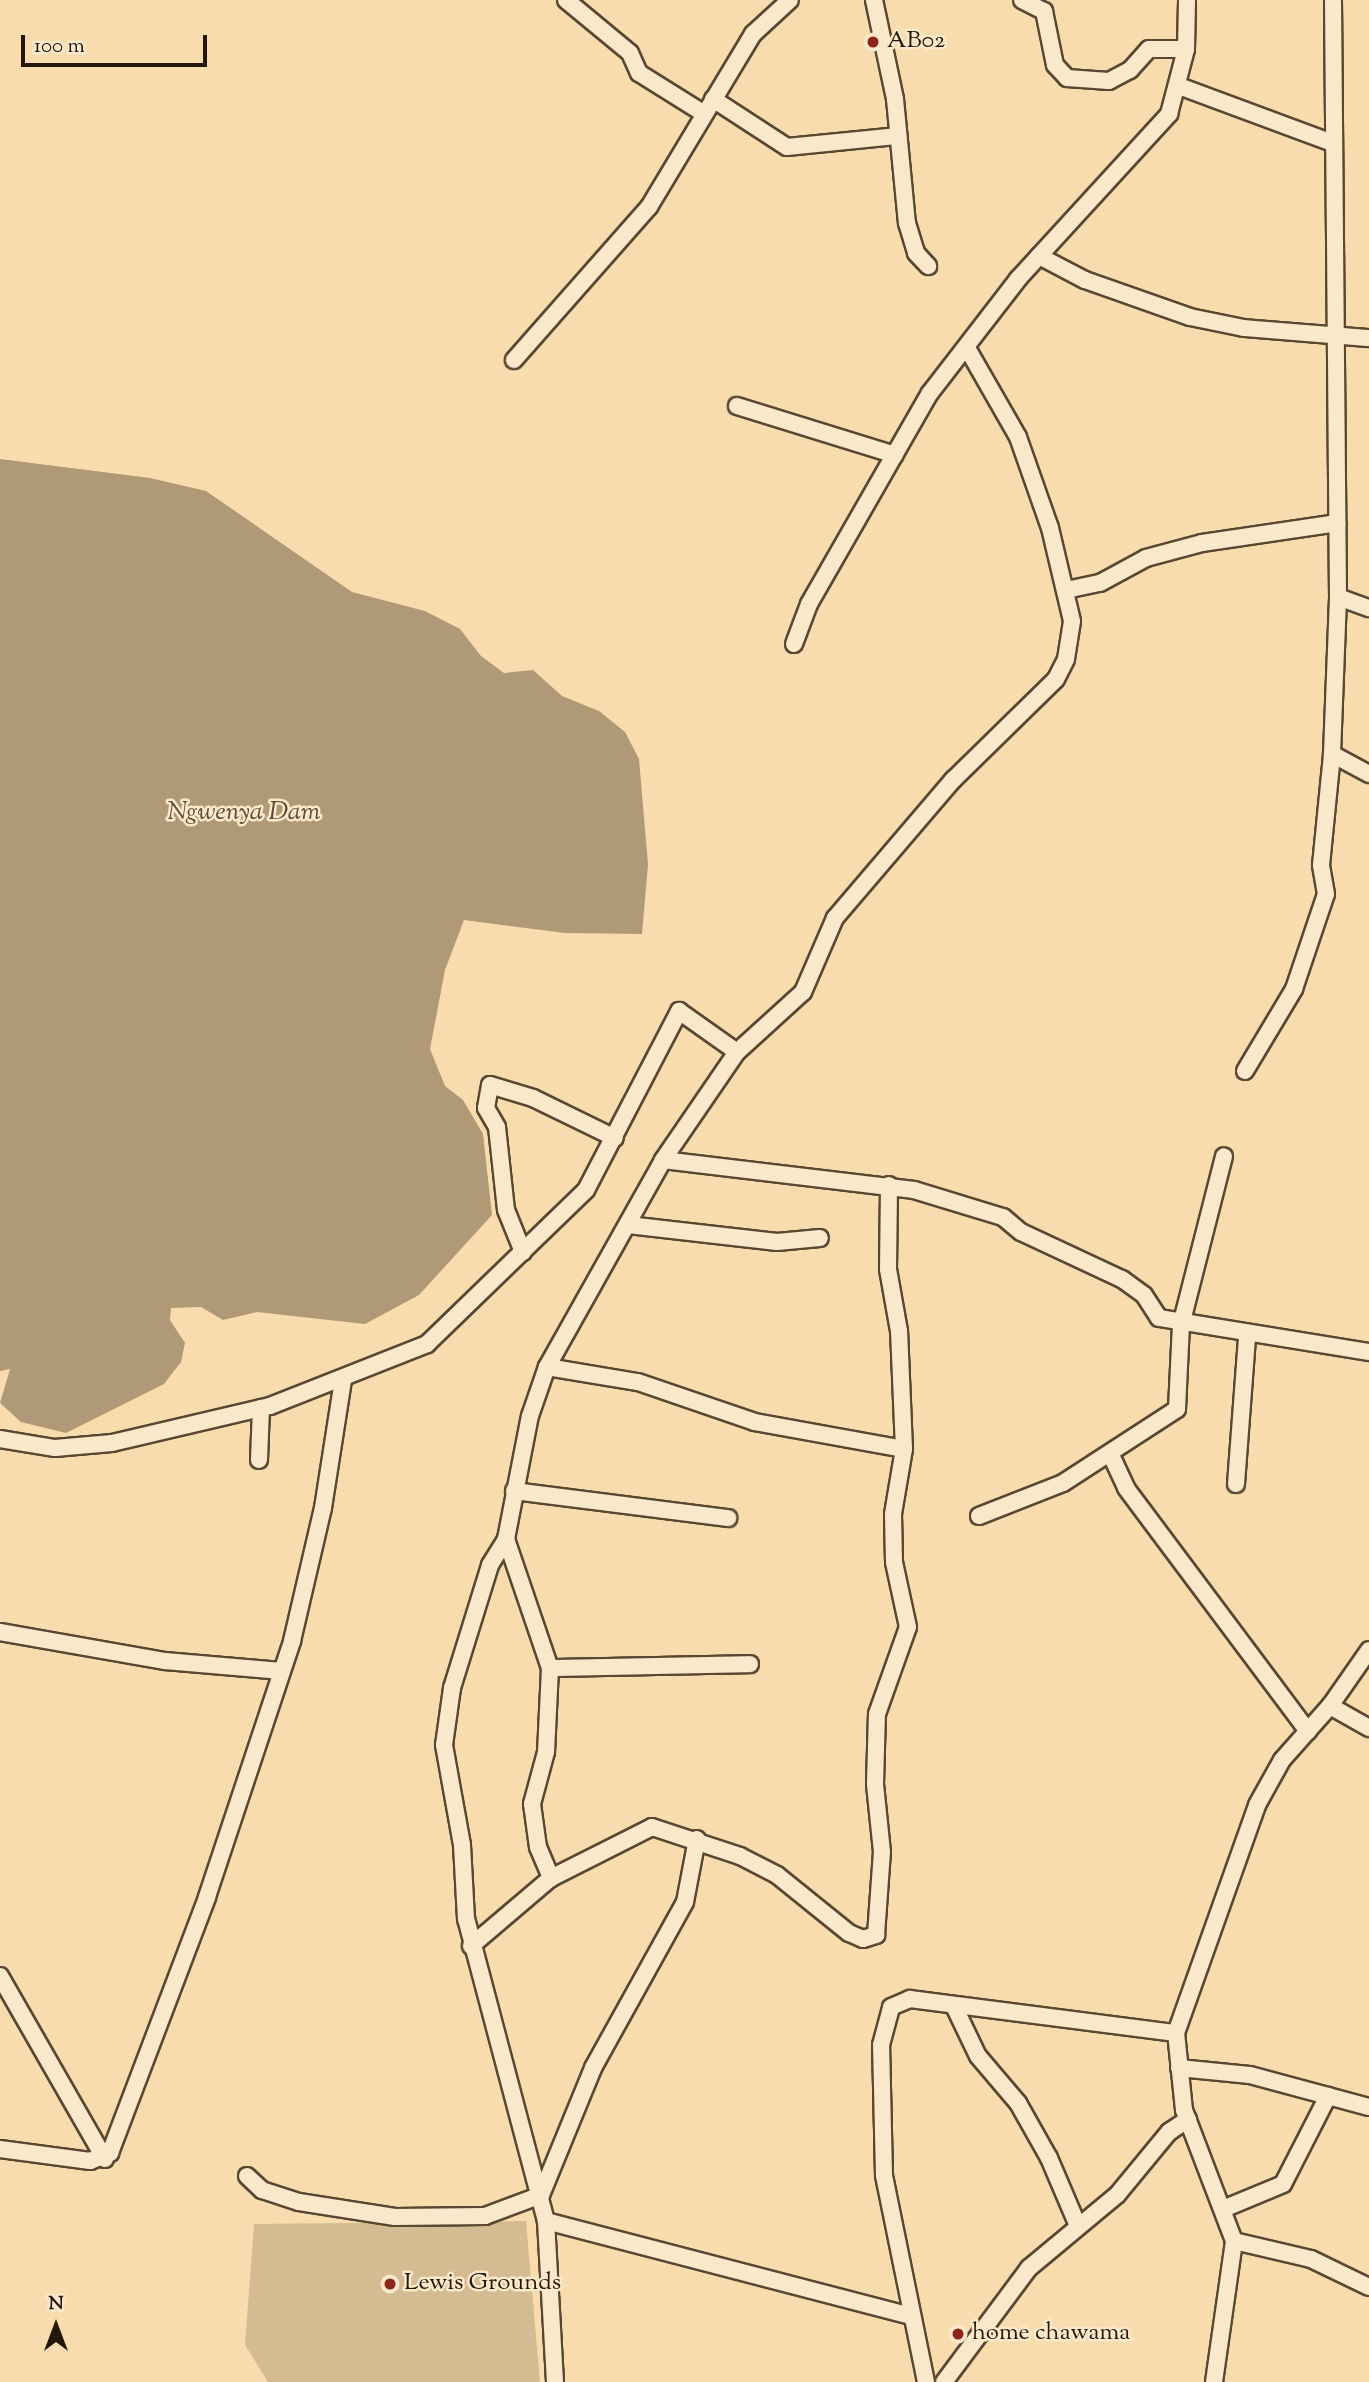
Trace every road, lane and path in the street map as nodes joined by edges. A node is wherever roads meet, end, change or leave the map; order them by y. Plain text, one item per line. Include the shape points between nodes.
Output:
1 (566, 0) edge
2 (790, 0) edge
3 (874, 0) edge
4 (1022, 0) edge
5 (1187, 0) edge
6 (1333, 0) edge
7 (1186, 48) junction
8 (1179, 86) junction
9 (713, 99) junction
10 (703, 113) junction
11 (898, 136) junction
12 (1332, 143) junction
13 (1039, 256) junction
14 (928, 266) dead end
15 (1333, 336) junction
16 (1369, 338) edge
17 (967, 348) junction
18 (514, 360) dead end
19 (737, 406) dead end
20 (895, 455) junction
21 (1338, 523) junction
22 (1066, 590) junction
23 (1338, 597) junction
24 (1369, 608) edge
25 (794, 644) dead end
26 (1332, 754) junction
27 (1369, 774) edge
28 (737, 1052) junction
29 (1245, 1071) dead end
30 (615, 1138) junction
31 (1224, 1156) dead end
32 (663, 1160) junction
33 (889, 1185) junction
34 (628, 1225) junction
35 (820, 1238) dead end
36 (523, 1252) junction
37 (1181, 1325) junction
38 (1247, 1336) junction
39 (1369, 1352) edge
40 (547, 1367) junction
41 (343, 1380) junction
42 (261, 1408) junction
43 (0, 1439) edge
44 (904, 1449) junction
45 (1110, 1453) junction
46 (258, 1460) dead end
47 (1236, 1484) dead end
48 (514, 1491) junction
49 (979, 1516) dead end
50 (728, 1518) dead end
51 (506, 1539) junction
52 (0, 1632) edge
53 (1369, 1650) edge
54 (750, 1664) dead end
55 (550, 1668) junction
56 (282, 1671) junction
57 (1330, 1706) junction
58 (1369, 1728) edge
59 (1308, 1731) junction
60 (697, 1839) junction
61 (551, 1878) junction
62 (471, 1946) junction
63 (0, 1976) edge
64 (954, 2006) junction
65 (1176, 2033) junction
66 (1179, 2068) junction
67 (1328, 2096) junction
68 (1369, 2107) edge
69 (1188, 2119) junction
70 (0, 2149) edge
71 (105, 2159) junction
72 (247, 2176) dead end
73 (541, 2195) junction
74 (1223, 2208) junction
75 (546, 2221) junction
76 (1078, 2226) junction
77 (1234, 2241) junction
78 (1369, 2287) edge
79 (912, 2316) junction
80 (555, 2382) edge
81 (926, 2382) edge
82 (944, 2382) edge
83 (1214, 2382) edge

1 - 10 street via 630,53 639,73
2 - 9 street via 753,34
3 - 11 street
4 - 7 street via 1044,11 1055,65 1067,79 1109,81 1130,71 1149,49
5 - 7 street
6 - 12 street
7 - 8 street
8 - 12 street
8 - 13 street via 1169,114
9 - 10 street
9 - 11 street via 787,146
10 - 18 street via 649,207
11 - 14 street via 910,239
12 - 15 street
13 - 15 street via 1084,280 1190,317
13 - 17 street
15 - 16 street
15 - 21 street
17 - 20 street via 930,393
17 - 22 street via 1018,437
19 - 20 street
20 - 25 street via 809,604
21 - 22 street via 1202,543 1146,558 1100,583
21 - 23 street
22 - 28 street via 1071,642 1056,678 944,791 835,918 803,992
23 - 24 street
23 - 26 street
26 - 27 street
26 - 29 street via 1321,865 1326,894 1302,972
28 - 30 street via 679,1011
28 - 32 street
30 - 36 street via 586,1191
30 - 36 street via 533,1098 490,1085 486,1108 497,1127 506,1210
31 - 37 street
32 - 33 street
32 - 34 street
33 - 37 street via 1003,1217 1021,1232 1122,1279 1144,1295 1160,1318
33 - 44 street via 888,1269 899,1331
34 - 35 street via 776,1242
34 - 40 street
36 - 41 street via 426,1344
37 - 38 street
37 - 45 street via 1177,1409
38 - 39 street
38 - 47 street
40 - 44 street via 638,1382 755,1422
40 - 48 street via 530,1416
41 - 42 street
41 - 56 street via 323,1508
42 - 43 street via 112,1443 55,1448
42 - 46 street
44 - 60 street via 893,1538 908,1626 877,1714 875,1784 883,1852 876,1935 863,1939 849,1933 778,1875
45 - 49 street via 1063,1483
45 - 59 street via 1126,1488
48 - 50 street
48 - 51 street
51 - 55 street
51 - 62 street via 490,1565 455,1675 444,1745 462,1845
52 - 56 street via 165,1661
53 - 57 street
54 - 55 street
55 - 61 street via 546,1752 532,1804 538,1847
56 - 71 street via 207,1897
57 - 58 street
57 - 59 street
59 - 65 street via 1282,1760 1257,1805
60 - 61 street via 652,1827
60 - 73 street via 685,1902 593,2067
61 - 62 street
62 - 73 street
63 - 71 street
64 - 65 street
64 - 76 street via 978,2056 1018,2103 1049,2158
64 - 79 street via 900,2000 882,2029 884,2175
65 - 66 street
66 - 67 street via 1250,2075
66 - 69 street
67 - 68 street
67 - 74 street via 1283,2184
69 - 74 street
69 - 76 street via 1169,2132 1117,2195
70 - 71 street
72 - 73 street via 262,2190 299,2202 394,2217 485,2216
73 - 75 street
74 - 77 street
75 - 79 street
75 - 80 street
76 - 82 street via 1029,2268
77 - 78 street via 1311,2259
77 - 83 street
79 - 81 street

